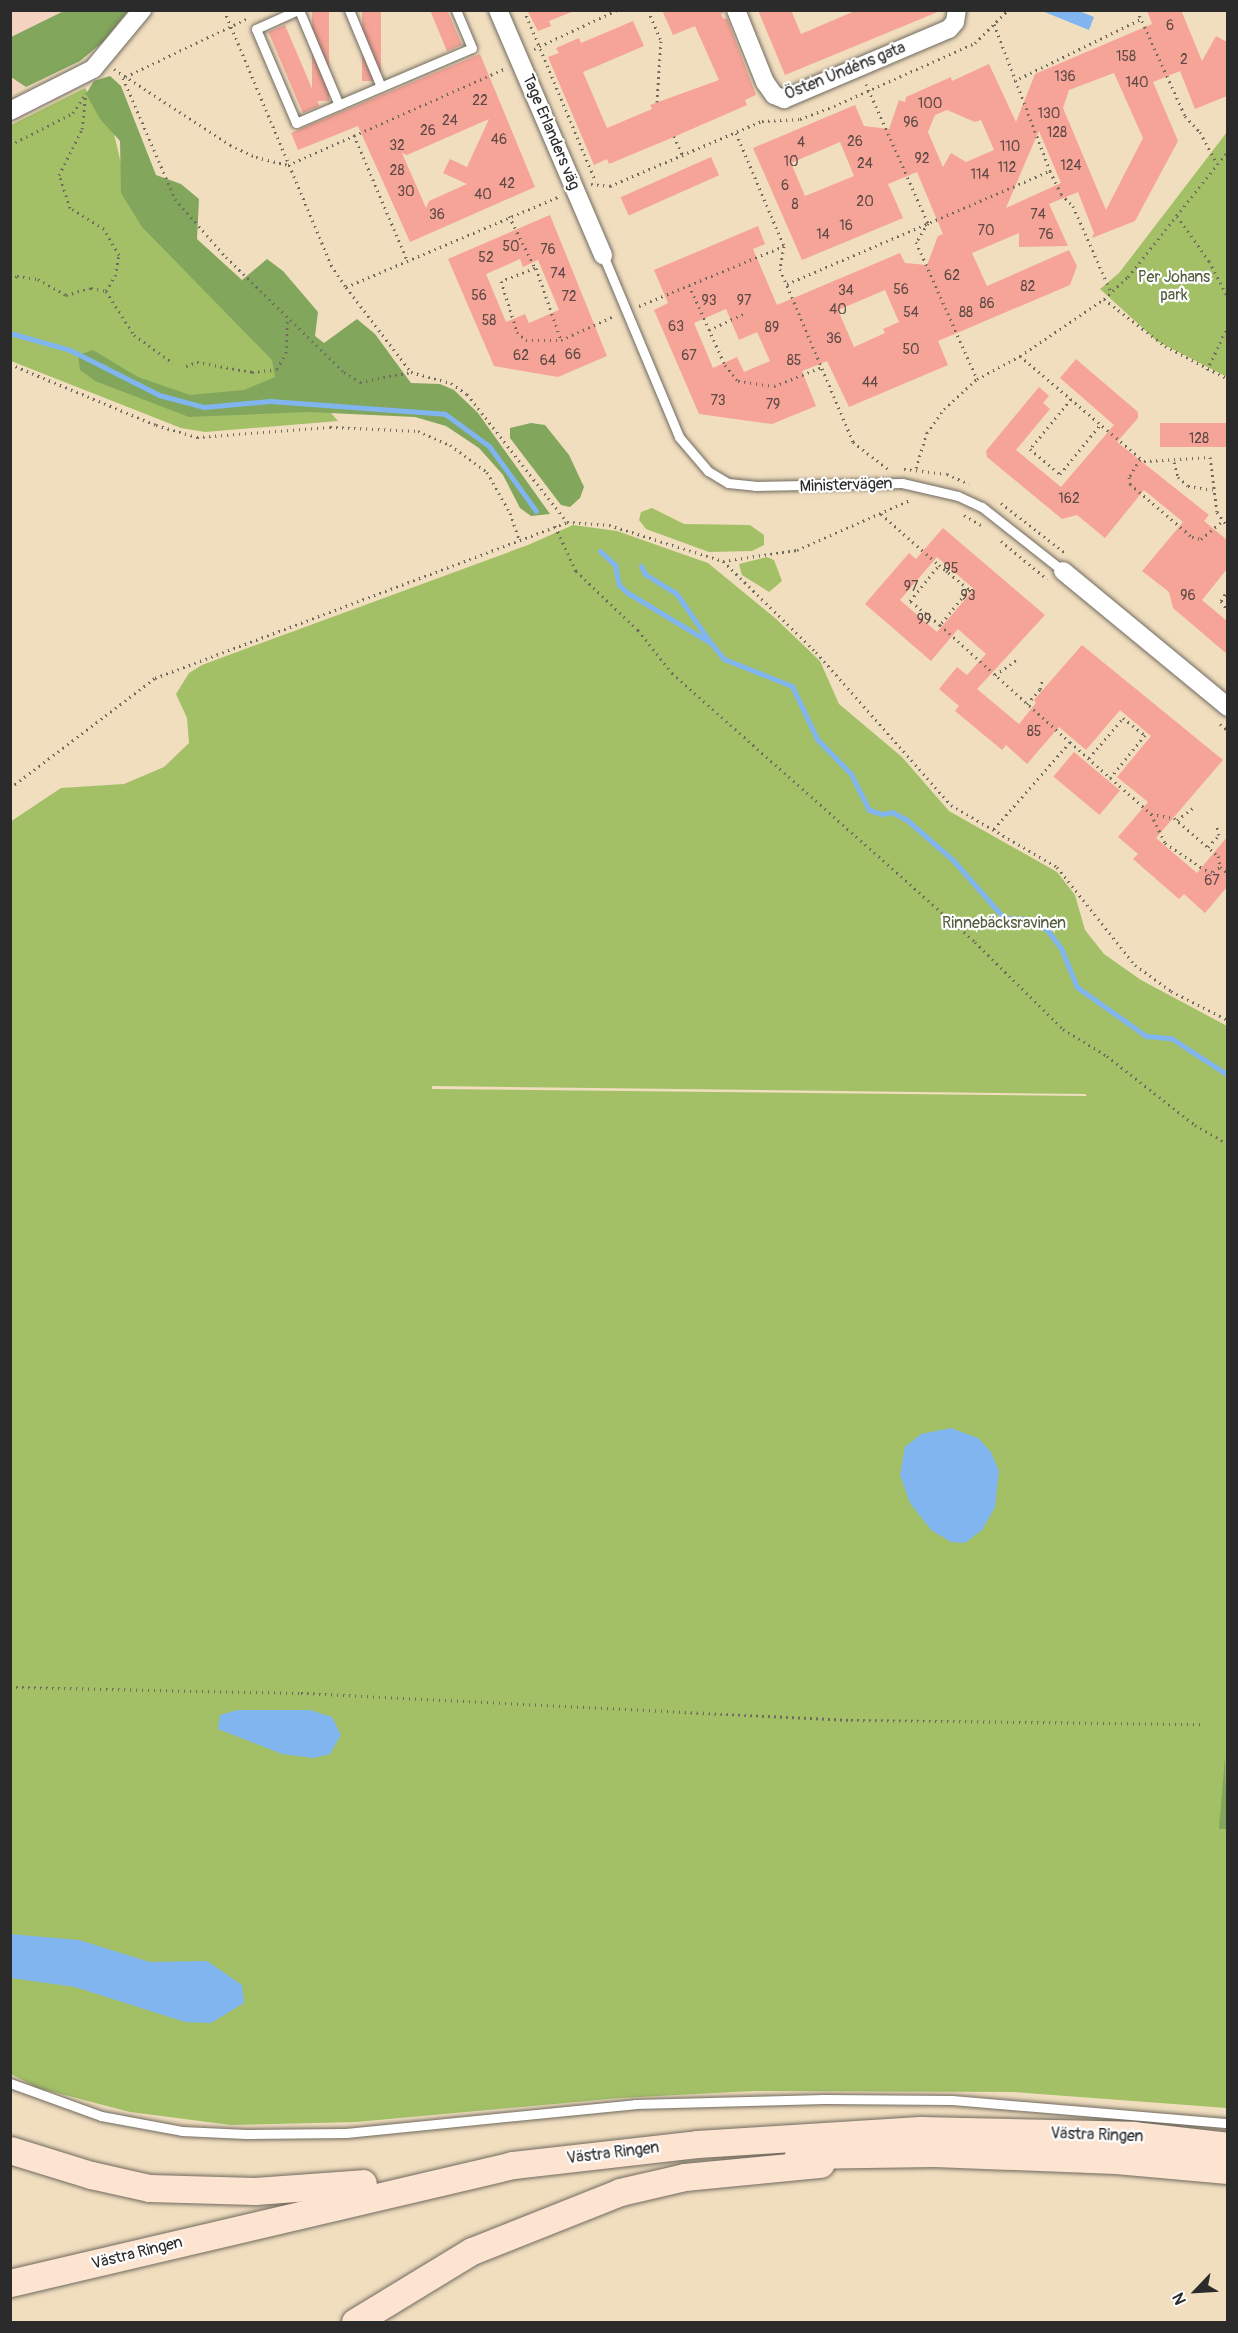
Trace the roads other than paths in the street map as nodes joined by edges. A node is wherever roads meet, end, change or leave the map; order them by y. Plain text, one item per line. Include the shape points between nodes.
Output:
1 (142, 10) edge
2 (298, 10) edge
3 (349, 10) edge
4 (456, 10) edge
5 (498, 10) edge
6 (736, 10) edge
7 (957, 10) edge
8 (381, 87) junction
9 (339, 105) junction
10 (10, 111) edge
11 (603, 255) joint
12 (1058, 578) joint
13 (1227, 707) edge
14 (10, 2083) edge
15 (1227, 2123) edge
16 (1227, 2146) edge
17 (10, 2150) edge
18 (934, 2153) junction
19 (513, 2165) junction
20 (1227, 2170) edge
21 (17, 2289) edge
22 (355, 2322) edge

1 - 10 street via 105,59 73,81
2 - 9 lane
2 - 9 lane via 256,28 296,123
3 - 8 lane
4 - 8 lane via 472,48
5 - 11 street, Tage Erlanders väg
6 - 7 street, Östen Undéns gata via 765,82 778,98 949,29
8 - 9 lane
11 - 12 lane, Ministervägen via 630,309 680,437 708,471 728,483 755,486 914,484 982,507
12 - 13 street, Ministervägen
14 - 15 lane via 100,2116 182,2131 246,2134 346,2133 636,2104 824,2099 952,2100
16 - 19 main road, Västra Ringen via 1133,2135 920,2130 697,2144
17 - 19 main road via 149,2188 319,2188
18 - 20 main road, Västra Ringen via 1116,2160
18 - 21 main road, Västra Ringen via 730,2159 495,2186 302,2224
18 - 22 main road via 685,2177 620,2192 472,2251
19 - 21 main road, Västra Ringen

